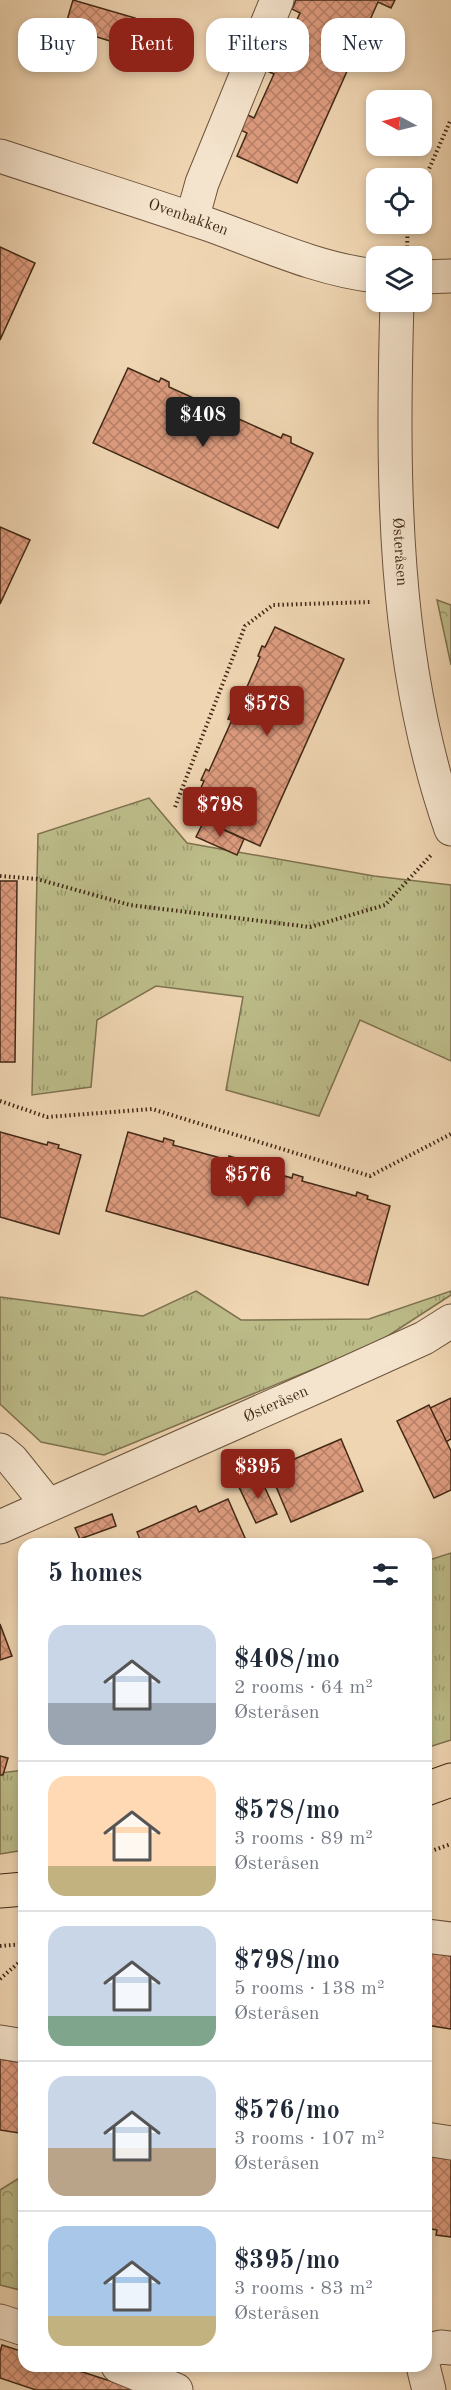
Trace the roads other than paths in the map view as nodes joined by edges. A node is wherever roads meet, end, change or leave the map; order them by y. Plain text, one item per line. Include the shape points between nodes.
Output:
1 (277, 0) edge
2 (0, 156) edge
3 (192, 219) junction
4 (366, 274) edge
5 (451, 276) edge
6 (432, 277) edge
7 (397, 312) edge
8 (444, 819) edge
9 (451, 1321) edge
10 (0, 1450) edge
11 (48, 1505) junction
12 (0, 1527) edge
13 (451, 1780) edge
14 (432, 1787) edge
15 (18, 1890) edge
16 (0, 1892) edge
17 (432, 1937) edge
18 (451, 1939) edge
19 (0, 2042) edge
20 (18, 2045) edge
21 (432, 2140) edge
22 (451, 2143) edge
23 (0, 2321) edge
24 (18, 2327) edge
25 (451, 2348) edge
26 (432, 2349) edge
27 (132, 2372) edge
28 (424, 2372) edge
29 (176, 2390) edge
30 (429, 2390) edge

1 - 3 street via 202,183
2 - 3 street, Ovenbakken
3 - 4 street, Ovenbakken via 325,264
5 - 6 street
7 - 8 street, Østeråsen via 394,468 403,601 413,686
9 - 11 street, Østeråsen via 424,1338
10 - 11 street
11 - 12 street, Østeråsen
13 - 14 main road
15 - 16 main road
17 - 18 street
19 - 20 street
21 - 22 street
23 - 24 street
25 - 26 street
27 - 29 street
28 - 30 street

